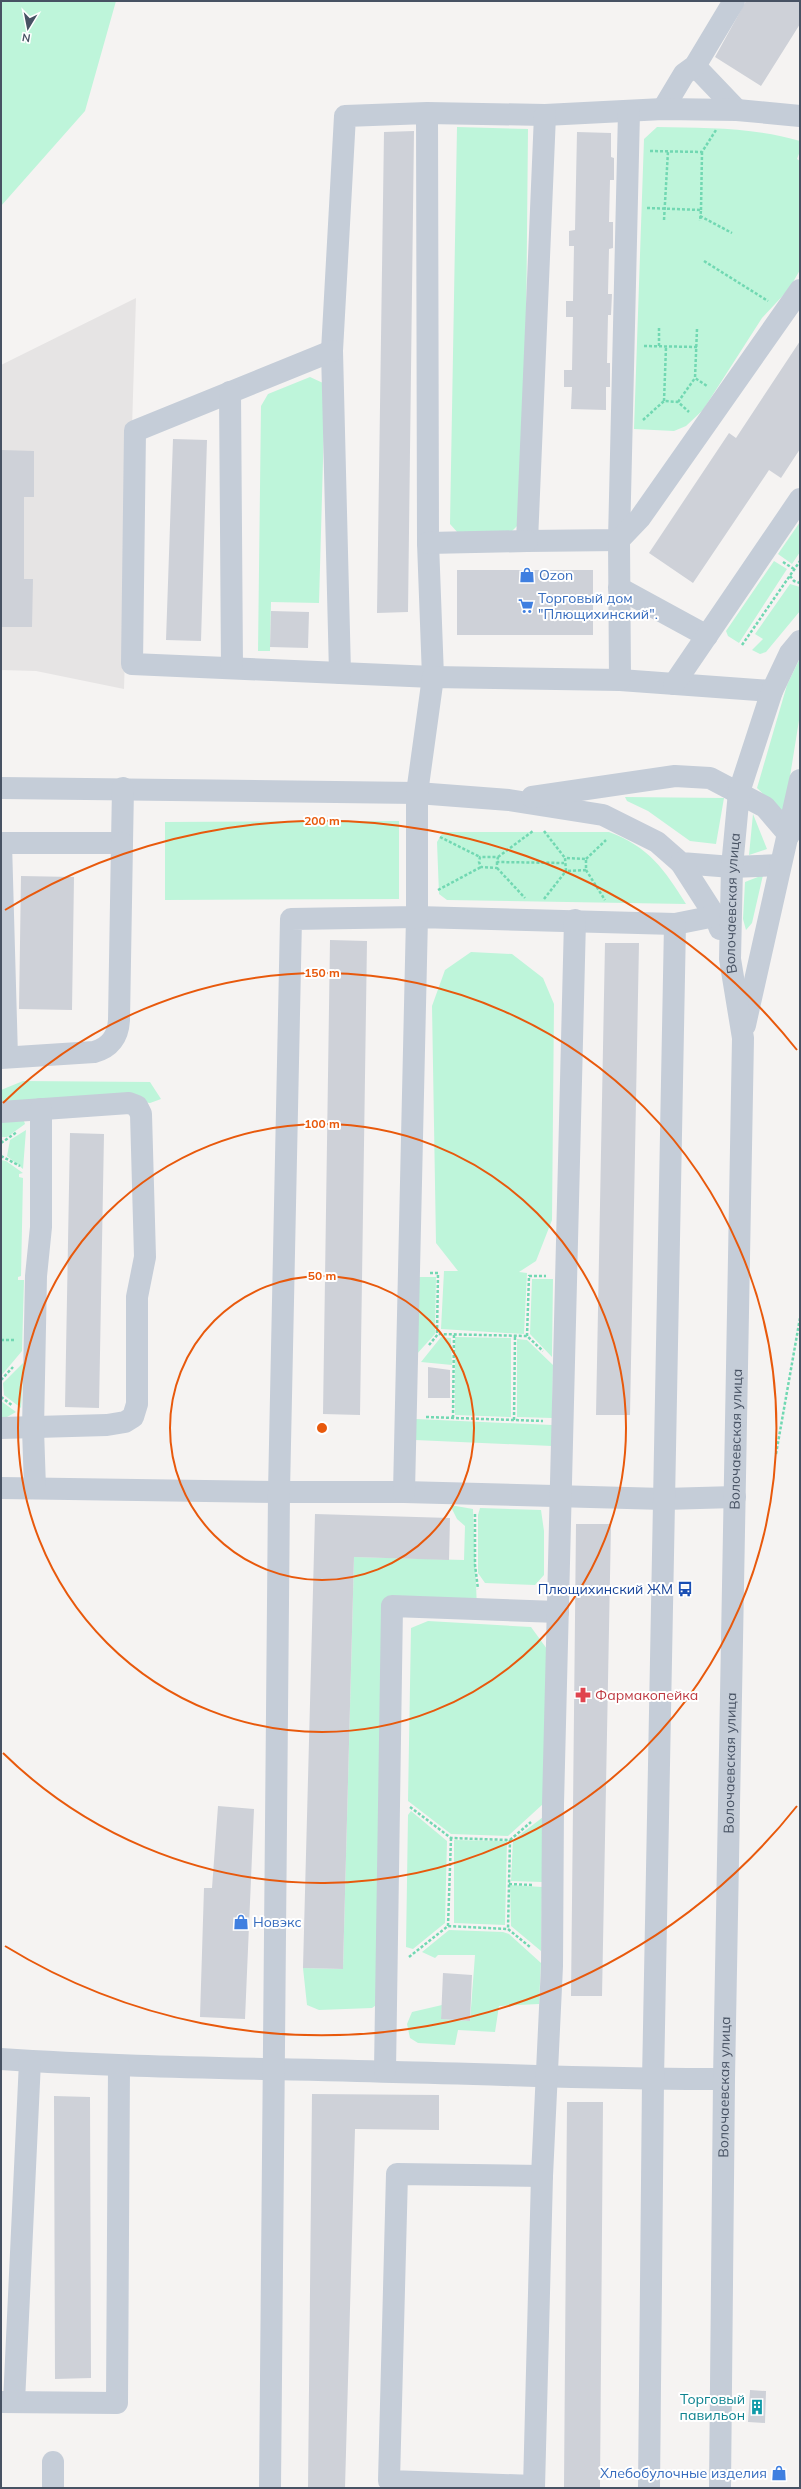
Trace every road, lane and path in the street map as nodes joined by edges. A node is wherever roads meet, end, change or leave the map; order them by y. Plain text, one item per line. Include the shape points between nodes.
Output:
1 (734, 1) edge
2 (695, 66) junction
3 (663, 109) junction
4 (737, 110) junction
5 (629, 112) junction
6 (428, 113) junction
7 (799, 114) edge
8 (545, 115) junction
9 (717, 128) dead end
10 (644, 151) dead end
11 (668, 151) junction
12 (702, 152) junction
13 (643, 208) dead end
14 (664, 208) junction
15 (701, 210) junction
16 (700, 216) junction
17 (664, 220) dead end
18 (700, 221) dead end
19 (732, 233) dead end
20 (704, 260) dead end
21 (800, 290) edge
22 (775, 306) dead end
23 (659, 328) dead end
24 (697, 329) dead end
25 (638, 346) dead end
26 (659, 346) junction
27 (666, 346) junction
28 (696, 347) junction
29 (332, 351) junction
30 (695, 378) junction
31 (712, 388) dead end
32 (230, 392) junction
33 (664, 401) junction
34 (678, 402) junction
35 (692, 414) dead end
36 (639, 424) dead end
37 (800, 499) edge
38 (619, 540) junction
39 (527, 541) junction
40 (428, 543) junction
41 (776, 558) dead end
42 (800, 561) edge
43 (799, 564) edge
44 (794, 570) junction
45 (790, 575) junction
46 (800, 583) edge
47 (619, 588) junction
48 (707, 636) junction
49 (800, 641) edge
50 (742, 645) dead end
51 (232, 668) junction
52 (340, 673) junction
53 (433, 677) junction
54 (620, 680) junction
55 (674, 684) junction
56 (772, 691) junction
57 (800, 780) edge
58 (1, 788) edge
59 (123, 788) junction
60 (739, 792) junction
61 (417, 793) junction
62 (510, 800) junction
63 (532, 831) dead end
64 (544, 832) dead end
65 (789, 835) junction
66 (440, 837) dead end
67 (607, 838) dead end
68 (1, 843) edge
69 (122, 843) junction
70 (480, 857) junction
71 (498, 857) junction
72 (565, 858) junction
73 (586, 859) junction
74 (497, 862) junction
75 (564, 863) junction
76 (681, 863) junction
77 (780, 865) junction
78 (482, 867) junction
79 (497, 868) junction
80 (732, 868) junction
81 (586, 870) junction
82 (566, 871) junction
83 (432, 892) dead end
84 (528, 901) dead end
85 (543, 901) dead end
86 (607, 902) dead end
87 (715, 916) junction
88 (417, 917) junction
89 (575, 920) junction
90 (675, 924) junction
91 (730, 959) junction
92 (742, 1038) junction
93 (4, 1058) edge
94 (41, 1109) junction
95 (1, 1112) edge
96 (409, 1273) junction
97 (567, 1276) junction
98 (800, 1318) edge
99 (454, 1334) junction
100 (437, 1335) junction
101 (514, 1336) junction
102 (527, 1336) junction
103 (407, 1368) junction
104 (564, 1372) junction
105 (406, 1416) junction
106 (453, 1418) junction
107 (514, 1420) junction
108 (563, 1422) junction
109 (1, 1428) edge
110 (34, 1429) junction
111 (776, 1454) dead end
112 (1, 1488) edge
113 (36, 1488) junction
114 (278, 1492) junction
115 (404, 1492) junction
116 (476, 1495) junction
117 (561, 1495) junction
118 (735, 1498) junction
119 (664, 1499) junction
120 (477, 1609) junction
121 (558, 1612) junction
122 (389, 1788) junction
123 (452, 1838) junction
124 (448, 1926) junction
125 (508, 1929) junction
126 (387, 1964) junction
127 (552, 1966) junction
128 (1, 2059) edge
129 (30, 2061) junction
130 (119, 2066) junction
131 (274, 2069) junction
132 (385, 2071) junction
133 (547, 2075) junction
134 (724, 2079) junction
135 (653, 2080) junction
136 (542, 2176) junction
137 (8, 2402) edge
138 (53, 2462) dead end
139 (534, 2487) edge
140 (52, 2488) edge
141 (270, 2488) edge
142 (649, 2488) edge
143 (720, 2488) edge

1 - 2 street
2 - 3 street via 684,74
2 - 4 street
3 - 4 street
3 - 5 street
4 - 7 street
5 - 8 street
5 - 38 street
6 - 8 street
6 - 29 street via 345,116
6 - 40 street
8 - 39 street
9 - 12 path
10 - 11 path
11 - 12 path
11 - 14 path
12 - 15 path
13 - 14 path
14 - 15 path
14 - 17 path
15 - 16 path
16 - 18 path
16 - 19 path
20 - 22 path
21 - 38 street via 640,518
23 - 26 path
24 - 28 path
25 - 26 path
26 - 27 path
27 - 28 path
27 - 33 path
28 - 30 path
29 - 32 street
29 - 52 street
30 - 31 path
30 - 34 path
32 - 51 street
32 - 51 street via 135,431 132,664
33 - 34 path
33 - 36 path
34 - 35 path
37 - 48 street
38 - 39 street
38 - 47 street
39 - 40 street
40 - 53 street
41 - 44 path
42 - 43 path
43 - 44 path
44 - 45 path
45 - 46 path via 794,581
45 - 50 path
47 - 48 street
47 - 54 street
48 - 55 street
49 - 56 street, Волочаевская улица via 790,653
51 - 52 street
52 - 53 street
53 - 54 street
53 - 61 street
54 - 55 street
55 - 56 street
56 - 60 street, Волочаевская улица
57 - 65 street, Волочаевская улица
58 - 59 street
59 - 61 street
59 - 69 street
60 - 62 street via 710,778 675,776
60 - 65 street via 765,807
60 - 80 street, Волочаевская улица
61 - 62 street
61 - 88 street
62 - 76 street via 603,815 657,842
63 - 71 path
64 - 72 path
65 - 77 street, Волочаевская улица
66 - 70 path
67 - 73 path
68 - 69 street
68 - 93 street
69 - 93 street via 119,1020 115,1037 106,1048 94,1052
70 - 71 path
70 - 78 path
71 - 74 path
72 - 73 path
72 - 75 path
73 - 81 path
74 - 75 path
74 - 79 path
75 - 82 path
76 - 80 street
76 - 87 street
77 - 80 street
77 - 92 street, Волочаевская улица
78 - 79 path
78 - 83 path
79 - 84 path
80 - 91 street, Волочаевская улица
81 - 82 path
81 - 86 path
82 - 85 path
87 - 90 street
87 - 91 street
88 - 89 street
88 - 96 street
88 - 114 street via 290,919
89 - 90 street
89 - 97 street
90 - 119 street
91 - 92 street, Волочаевская улица
92 - 118 street, Волочаевская улица
94 - 95 street
94 - 110 street via 41,1227 36,1276
94 - 110 street via 129,1103 140,1110 145,1257 137,1297 137,1404 133,1417 120,1423
96 - 100 path via 438,1274
96 - 103 street
97 - 102 path via 529,1276
97 - 104 street
98 - 111 path
99 - 100 path
99 - 101 path
99 - 106 path
100 - 103 path via 419,1359
101 - 102 path
101 - 107 path
102 - 104 path
103 - 105 street
104 - 108 street
105 - 106 path
105 - 115 street
106 - 107 path
107 - 108 path
108 - 117 street
109 - 110 street
110 - 113 street
112 - 113 street
113 - 114 street
114 - 115 street
114 - 131 street
115 - 116 street
116 - 117 street
116 - 120 path via 475,1565 479,1604
117 - 119 street
117 - 121 street
118 - 119 street
118 - 134 street, Волочаевская улица
119 - 135 street
120 - 121 street
120 - 122 street via 392,1606
121 - 127 street
122 - 123 path via 405,1804
122 - 126 street
123 - 124 path
123 - 125 path via 510,1840
124 - 125 path
124 - 126 path via 404,1961
125 - 127 path
126 - 132 street
127 - 133 street
128 - 129 street
129 - 130 street
129 - 137 street
130 - 131 street
130 - 137 street via 117,2403
131 - 132 street
131 - 141 street
132 - 133 street
133 - 135 street
133 - 136 street
134 - 135 street
134 - 143 street, Волочаевская улица
135 - 142 street
136 - 139 street
136 - 139 street via 397,2174 391,2402 389,2481
138 - 140 street

